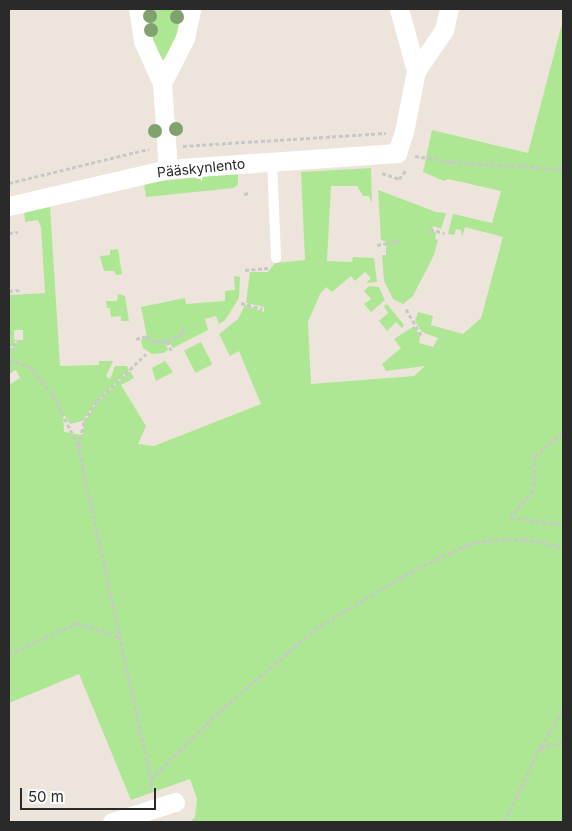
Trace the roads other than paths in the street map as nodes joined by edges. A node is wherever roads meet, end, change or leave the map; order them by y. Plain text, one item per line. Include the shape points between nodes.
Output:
1 (138, 9) edge
2 (191, 9) edge
3 (399, 9) edge
4 (449, 9) edge
5 (416, 71) junction
6 (162, 83) junction
7 (272, 161) junction
8 (168, 169) junction
9 (9, 206) edge
10 (276, 258) road end
11 (176, 802) dead end
12 (112, 822) edge

1 - 6 street via 143,40
2 - 6 street via 185,38
3 - 5 street
4 - 5 street via 444,30
5 - 7 street, Pääskynlento via 397,153
6 - 8 street
7 - 8 street, Pääskynlento
7 - 10 lane
8 - 9 street, Pääskynlento
11 - 12 street

